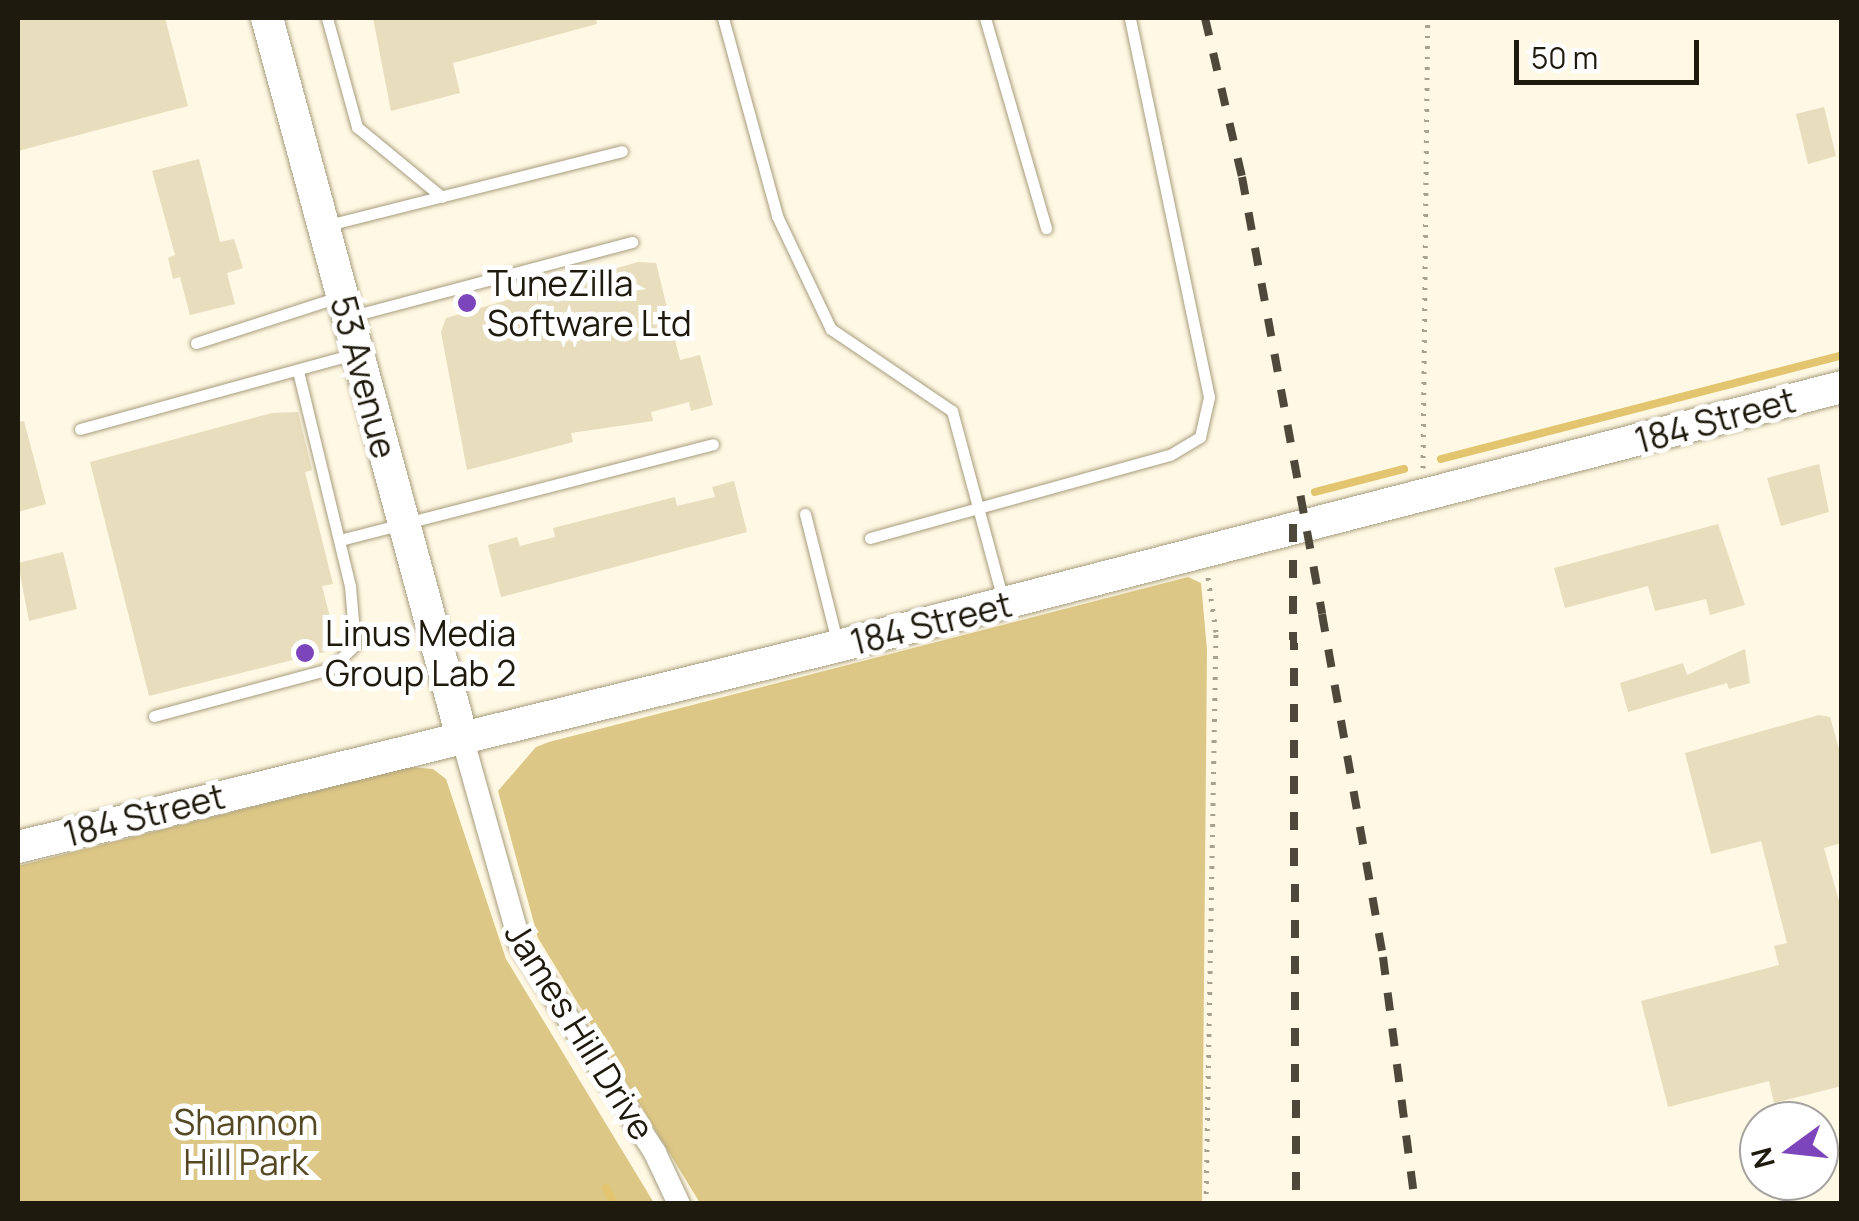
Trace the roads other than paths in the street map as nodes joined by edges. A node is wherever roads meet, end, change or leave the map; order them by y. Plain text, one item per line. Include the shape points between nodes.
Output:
1 (268, 18) edge
2 (326, 18) edge
3 (723, 18) edge
4 (985, 18) edge
5 (1130, 18) edge
6 (622, 151) dead end
7 (442, 197) junction
8 (324, 226) junction
9 (1046, 228) dead end
10 (632, 242) dead end
11 (345, 306) junction
12 (196, 343) dead end
13 (358, 353) junction
14 (298, 370) junction
15 (1842, 387) edge
16 (80, 429) dead end
17 (713, 444) dead end
18 (981, 507) junction
19 (805, 514) dead end
20 (404, 524) junction
21 (870, 538) dead end
22 (340, 540) junction
23 (1004, 604) junction
24 (838, 646) junction
25 (154, 716) dead end
26 (462, 738) junction
27 (18, 847) edge
28 (679, 1204) edge

1 - 8 main road, 53 Avenue
2 - 7 lane via 356,126
3 - 18 lane via 777,216 831,329 952,410
4 - 9 lane
5 - 18 lane via 1209,397 1200,437 1170,455
6 - 7 lane
7 - 8 lane
8 - 11 main road, 53 Avenue
10 - 11 lane
11 - 12 lane
11 - 13 main road, 53 Avenue
13 - 14 lane
13 - 20 main road, 53 Avenue
14 - 16 lane
14 - 22 lane
15 - 23 main road, 184 Street
17 - 20 lane
18 - 21 lane
18 - 23 lane
19 - 24 lane
20 - 22 lane
20 - 26 main road, 53 Avenue
22 - 25 lane via 355,645 342,664
23 - 24 main road, 184 Street
24 - 26 main road, 184 Street
26 - 27 main road, 184 Street
26 - 28 street, James Hill Drive via 520,944 655,1153

